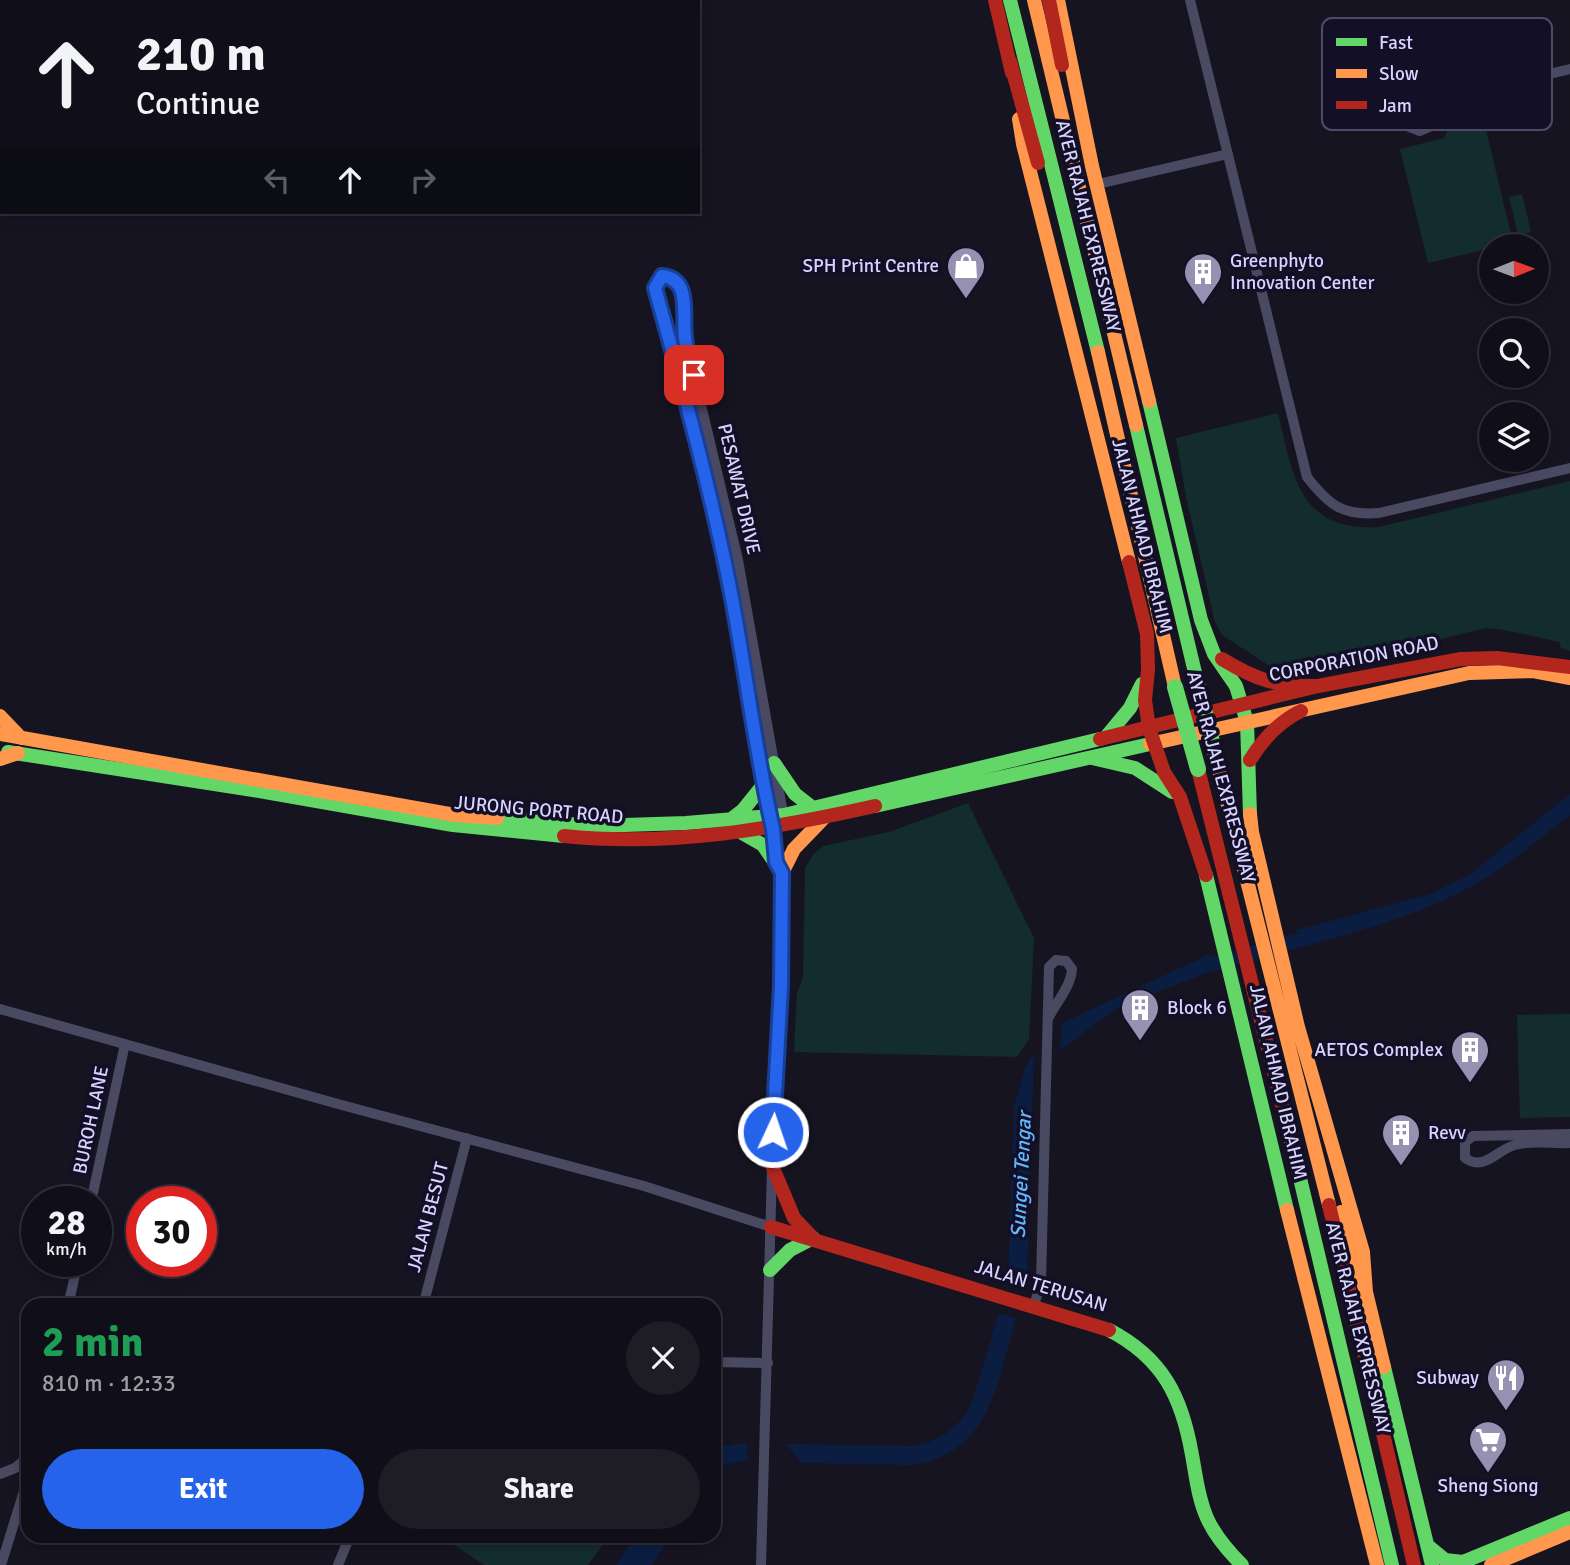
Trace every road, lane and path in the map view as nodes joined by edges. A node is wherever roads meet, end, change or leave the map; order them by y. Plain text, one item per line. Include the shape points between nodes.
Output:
1 (995, 0) edge
2 (1010, 0) edge
3 (1034, 0) edge
4 (1049, 0) edge
5 (1058, 0) edge
6 (1190, 0) edge
7 (1010, 61) junction
8 (1570, 69) edge
9 (1552, 73) edge
10 (1228, 154) junction
11 (1097, 184) junction
12 (1090, 227) junction
13 (1071, 250) junction
14 (1570, 468) edge
15 (1214, 654) junction
16 (1570, 667) edge
17 (1148, 670) junction
18 (1570, 678) edge
19 (1318, 686) junction
20 (1243, 704) junction
21 (1301, 711) junction
22 (0, 716) edge
23 (1247, 722) junction
24 (0, 734) edge
25 (1151, 735) junction
26 (1106, 737) junction
27 (20, 745) junction
28 (0, 750) edge
29 (1092, 758) junction
30 (0, 759) edge
31 (1250, 760) junction
32 (774, 764) junction
33 (764, 784) junction
34 (1180, 797) junction
35 (819, 813) junction
36 (778, 822) junction
37 (735, 827) junction
38 (782, 864) junction
39 (1267, 929) junction
40 (1274, 960) junction
41 (0, 1009) edge
42 (1048, 1019) junction
43 (125, 1044) junction
44 (1570, 1134) edge
45 (467, 1138) junction
46 (1570, 1143) edge
47 (1319, 1166) junction
48 (773, 1168) junction
49 (94, 1186) edge
50 (771, 1227) junction
51 (813, 1238) junction
52 (770, 1270) junction
53 (75, 1277) edge
54 (1366, 1292) junction
55 (70, 1298) edge
56 (424, 1298) edge
57 (1034, 1306) junction
58 (721, 1362) edge
59 (768, 1363) junction
60 (21, 1463) edge
61 (17, 1482) edge
62 (1570, 1518) edge
63 (1570, 1532) edge
64 (347, 1543) edge
65 (1428, 1546) junction
66 (1, 1565) edge
67 (338, 1565) edge
68 (761, 1565) edge
69 (1242, 1565) edge
70 (1377, 1565) edge
71 (1392, 1565) edge
72 (1414, 1565) edge
73 (1432, 1565) edge
74 (1491, 1565) edge

1 - 7 main road, JALAN AHMAD IBRAHIM
2 - 13 main road, AYER RAJAH EXPRESSWAY
3 - 12 main road, AYER RAJAH EXPRESSWAY
4 - 12 main road
5 - 11 main road, JALAN AHMAD IBRAHIM
6 - 10 street
7 - 13 main road via 1055,223 1061,240
7 - 17 main road, JALAN AHMAD IBRAHIM via 1023,144 1147,634
8 - 9 street
10 - 11 street
10 - 14 street via 1307,477 1323,499 1343,511 1379,513
11 - 15 main road, JALAN AHMAD IBRAHIM via 1201,620
12 - 39 main road, AYER RAJAH EXPRESSWAY, bridge via 1217,762
13 - 71 main road, AYER RAJAH EXPRESSWAY, bridge
15 - 19 main road via 1260,681 1289,688
15 - 20 main road, JALAN AHMAD IBRAHIM
16 - 19 main road, CORPORATION ROAD via 1497,658 1461,659
17 - 25 main road, JALAN AHMAD IBRAHIM via 1145,700
17 - 26 main road via 1132,705
18 - 21 main road, CORPORATION ROAD via 1499,670 1469,673
19 - 20 main road, CORPORATION ROAD
20 - 23 main road, JALAN AHMAD IBRAHIM
20 - 25 main road, CORPORATION ROAD
21 - 23 main road, CORPORATION ROAD
21 - 31 main road via 1270,730
22 - 27 main road
23 - 25 main road, CORPORATION ROAD
23 - 31 main road, JALAN AHMAD IBRAHIM
24 - 27 main road, JURONG PORT ROAD
25 - 26 main road, JURONG PORT ROAD
25 - 29 main road, JURONG PORT ROAD
25 - 34 main road, JALAN AHMAD IBRAHIM via 1164,772
26 - 35 main road, JURONG PORT ROAD
27 - 28 main road, JURONG PORT ROAD
27 - 30 main road
27 - 37 main road, JURONG PORT ROAD via 455,815 593,826
29 - 34 main road via 1128,763
29 - 35 main road, JURONG PORT ROAD
31 - 39 main road, JALAN AHMAD IBRAHIM via 1252,832
32 - 33 street, PESAWAT DRIVE via 738,559 685,338 683,296 678,282 662,276 655,288 714,514
32 - 35 main road via 799,800
32 - 36 street, PESAWAT DRIVE
33 - 36 street, PESAWAT DRIVE
33 - 37 main road
34 - 70 main road, JALAN AHMAD IBRAHIM via 1223,940
35 - 36 main road, JURONG PORT ROAD
35 - 38 main road
36 - 37 main road, JURONG PORT ROAD
36 - 38 main road
37 - 38 main road
38 - 48 street
39 - 40 main road, AYER RAJAH EXPRESSWAY
40 - 47 main road, AYER RAJAH EXPRESSWAY
40 - 54 main road, JALAN AHMAD IBRAHIM via 1363,1252
41 - 43 street
42 - 42 street via 1049,967 1056,960 1066,961 1072,968 1072,980
42 - 57 street via 1041,1280
43 - 45 street
43 - 49 street, BUROH LANE
44 - 46 street via 1473,1136 1465,1142 1465,1158 1488,1161 1513,1145
45 - 50 street via 644,1186
45 - 56 street, JALAN BESUT
47 - 54 main road via 1329,1175
47 - 72 main road, AYER RAJAH EXPRESSWAY
48 - 50 street
48 - 51 main road via 794,1218
50 - 51 main road, JALAN TERUSAN
50 - 52 street
51 - 52 main road via 790,1250
51 - 57 main road, JALAN TERUSAN
52 - 59 street
53 - 55 street
54 - 65 main road, JALAN AHMAD IBRAHIM
57 - 69 main road, JALAN TERUSAN via 1111,1330 1139,1348 1163,1372 1184,1417 1204,1509 1224,1547
58 - 59 street
59 - 68 street
60 - 61 street via 15,1468
61 - 66 street
62 - 65 main road via 1463,1562 1445,1560
63 - 74 main road
64 - 67 street
65 - 73 main road, JALAN AHMAD IBRAHIM

